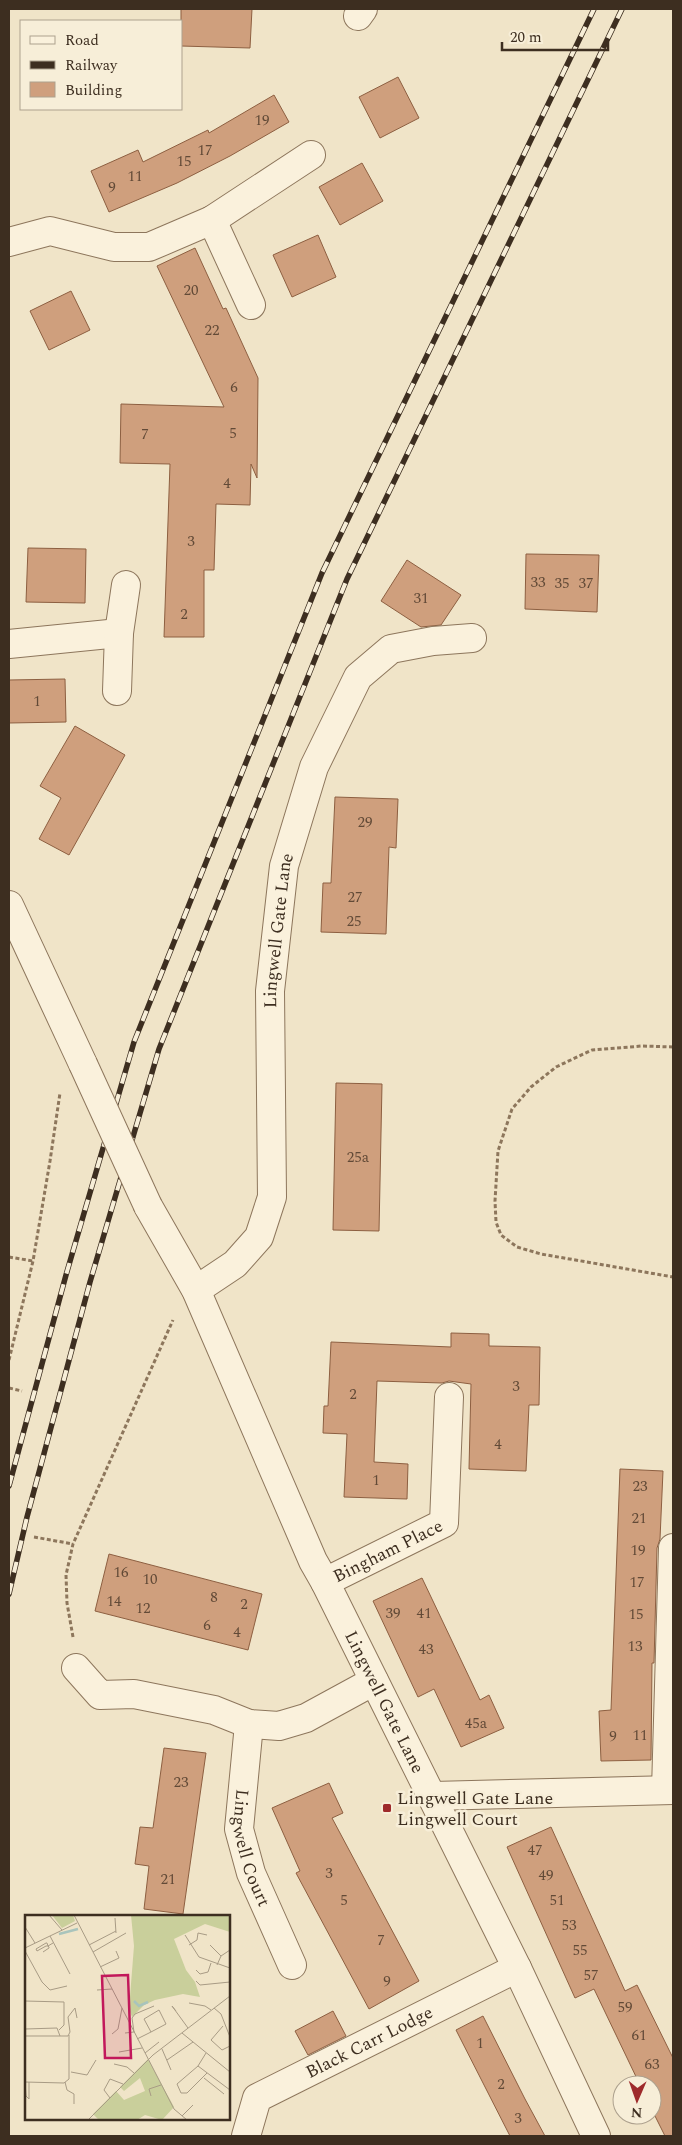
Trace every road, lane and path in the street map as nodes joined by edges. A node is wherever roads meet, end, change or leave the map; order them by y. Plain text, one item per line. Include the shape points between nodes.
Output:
1 (311, 155) dead end
2 (212, 220) junction
3 (9, 242) edge
4 (251, 305) dead end
5 (126, 585) dead end
6 (119, 633) junction
7 (472, 638) dead end
8 (9, 644) edge
9 (117, 691) dead end
10 (9, 905) edge
11 (673, 1048) edge
12 (50, 1161) dead end
13 (9, 1257) edge
14 (33, 1261) junction
15 (673, 1276) edge
16 (196, 1290) junction
17 (9, 1360) edge
18 (9, 1388) edge
19 (22, 1391) dead end
20 (449, 1397) dead end
21 (34, 1537) dead end
22 (73, 1544) junction
23 (673, 1548) edge
24 (325, 1582) junction
25 (76, 1668) joint
26 (374, 1681) junction
27 (249, 1724) junction
28 (670, 1790) edge
29 (433, 1796) junction
30 (292, 1964) dead end
31 (517, 1968) junction
32 (246, 2136) edge
33 (596, 2136) edge

1 - 2 street
2 - 3 street via 148,246 114,246 50,231
2 - 4 street
5 - 6 street
6 - 8 street
6 - 9 street
7 - 16 street, Lingwell Gate Lane via 391,649 358,677 314,767 284,866 270,991 272,1197 259,1237 235,1264
10 - 16 street, Lingwell Gate Lane, bridge via 148,1206
11 - 15 path via 642,1046 592,1050 556,1067 531,1087 512,1109 498,1151 495,1201 496,1222 501,1235 517,1247
12 - 14 path
13 - 14 path
14 - 17 path
16 - 22 path via 173,1320
16 - 24 street, Lingwell Gate Lane
18 - 19 path
20 - 24 street, Bingham Place via 444,1523
21 - 22 path
22 - 25 path via 66,1575
23 - 28 street
24 - 26 street, Lingwell Gate Lane
25 - 27 street via 100,1696 134,1694 214,1710
26 - 27 street via 306,1718 279,1726
26 - 29 street, Lingwell Gate Lane
27 - 30 street, Lingwell Court via 239,1829 251,1873
28 - 29 street
29 - 31 street, Lingwell Gate Lane
31 - 32 street, Black Carr Lodge via 257,2098
31 - 33 street, Lingwell Gate Lane

